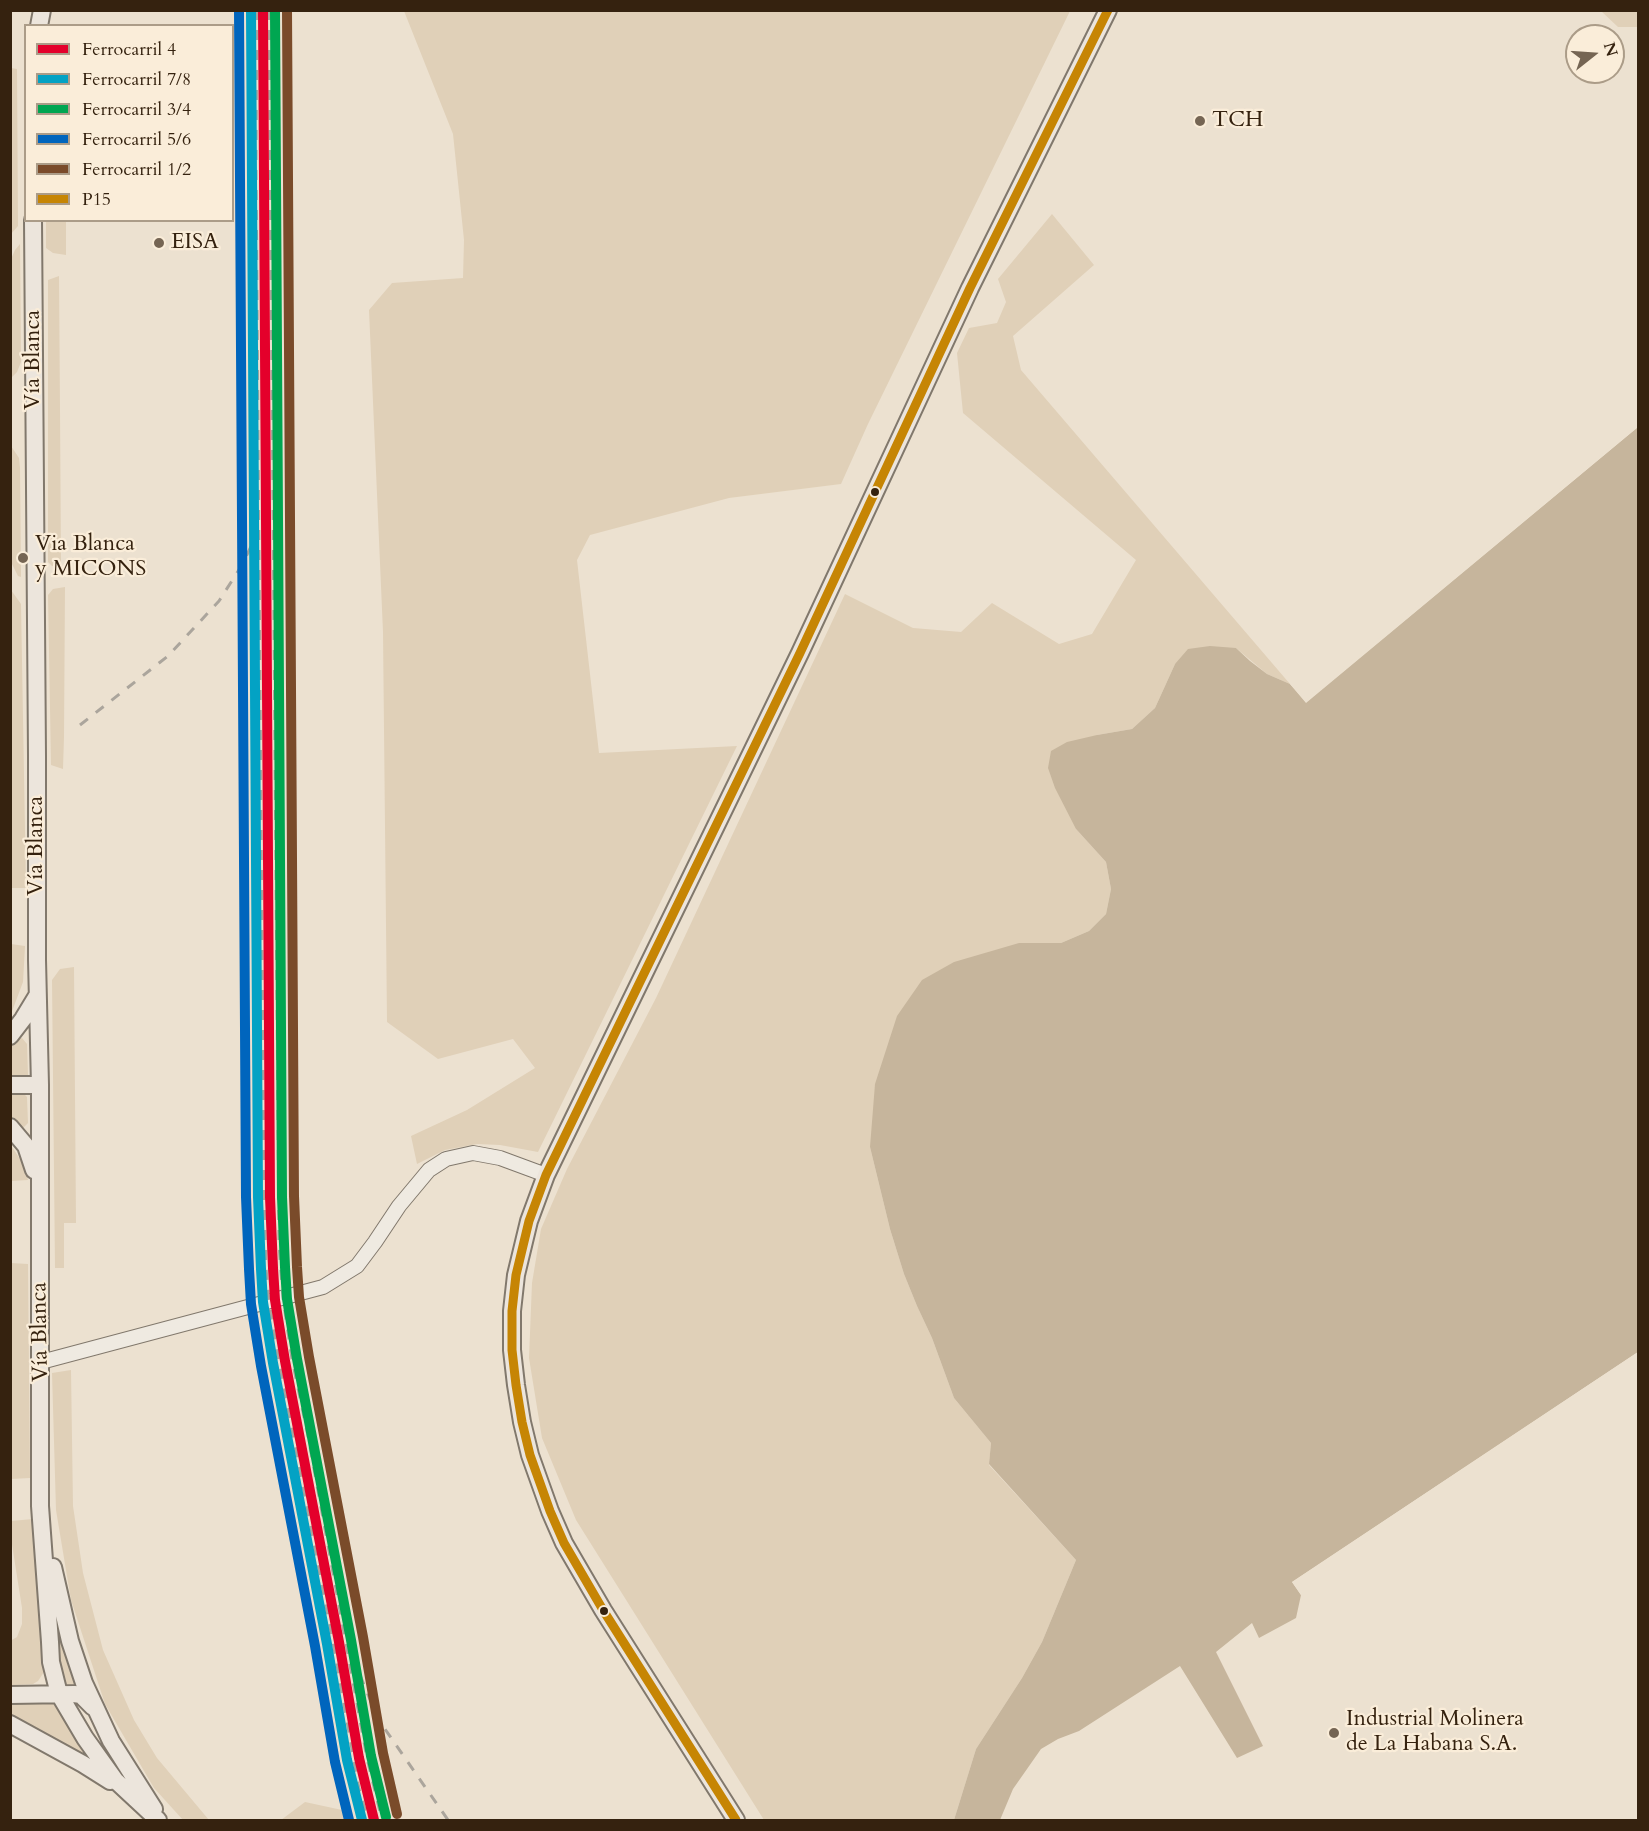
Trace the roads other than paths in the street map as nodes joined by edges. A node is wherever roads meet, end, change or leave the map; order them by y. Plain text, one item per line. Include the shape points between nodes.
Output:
1 (1108, 10) edge
2 (33, 222) edge
3 (37, 996) junction
4 (10, 1036) edge
5 (10, 1085) edge
6 (40, 1085) junction
7 (10, 1127) edge
8 (546, 1175) junction
9 (39, 1188) junction
10 (41, 1362) junction
11 (41, 1471) junction
12 (51, 1662) junction
13 (59, 1694) junction
14 (18, 1695) edge
15 (98, 1716) junction
16 (10, 1724) edge
17 (128, 1794) junction
18 (159, 1821) edge
19 (736, 1821) edge

1 - 8 main road via 970,288 800,653
2 - 3 main road, Vía Blanca
3 - 4 main road
3 - 6 main road, Vía Blanca
5 - 6 main road
6 - 9 main road, Vía Blanca
7 - 9 main road via 28,1151
8 - 10 main road via 500,1158 473,1153 446,1158 429,1170 399,1206 357,1266 323,1287
8 - 19 main road via 518,1265 512,1311 516,1385 530,1455 564,1543
9 - 10 main road, Vía Blanca
10 - 11 main road, Vía Blanca
11 - 12 main road, Vía Blanca
11 - 15 main road, Vía Blanca via 58,1593
12 - 13 main road, Vía Blanca
12 - 14 main road via 37,1689
13 - 14 main road
13 - 15 main road via 81,1695
13 - 17 main road, Vía Blanca via 98,1758
15 - 18 main road, Vía Blanca
16 - 17 main road via 84,1764
17 - 18 main road, Vía Blanca

